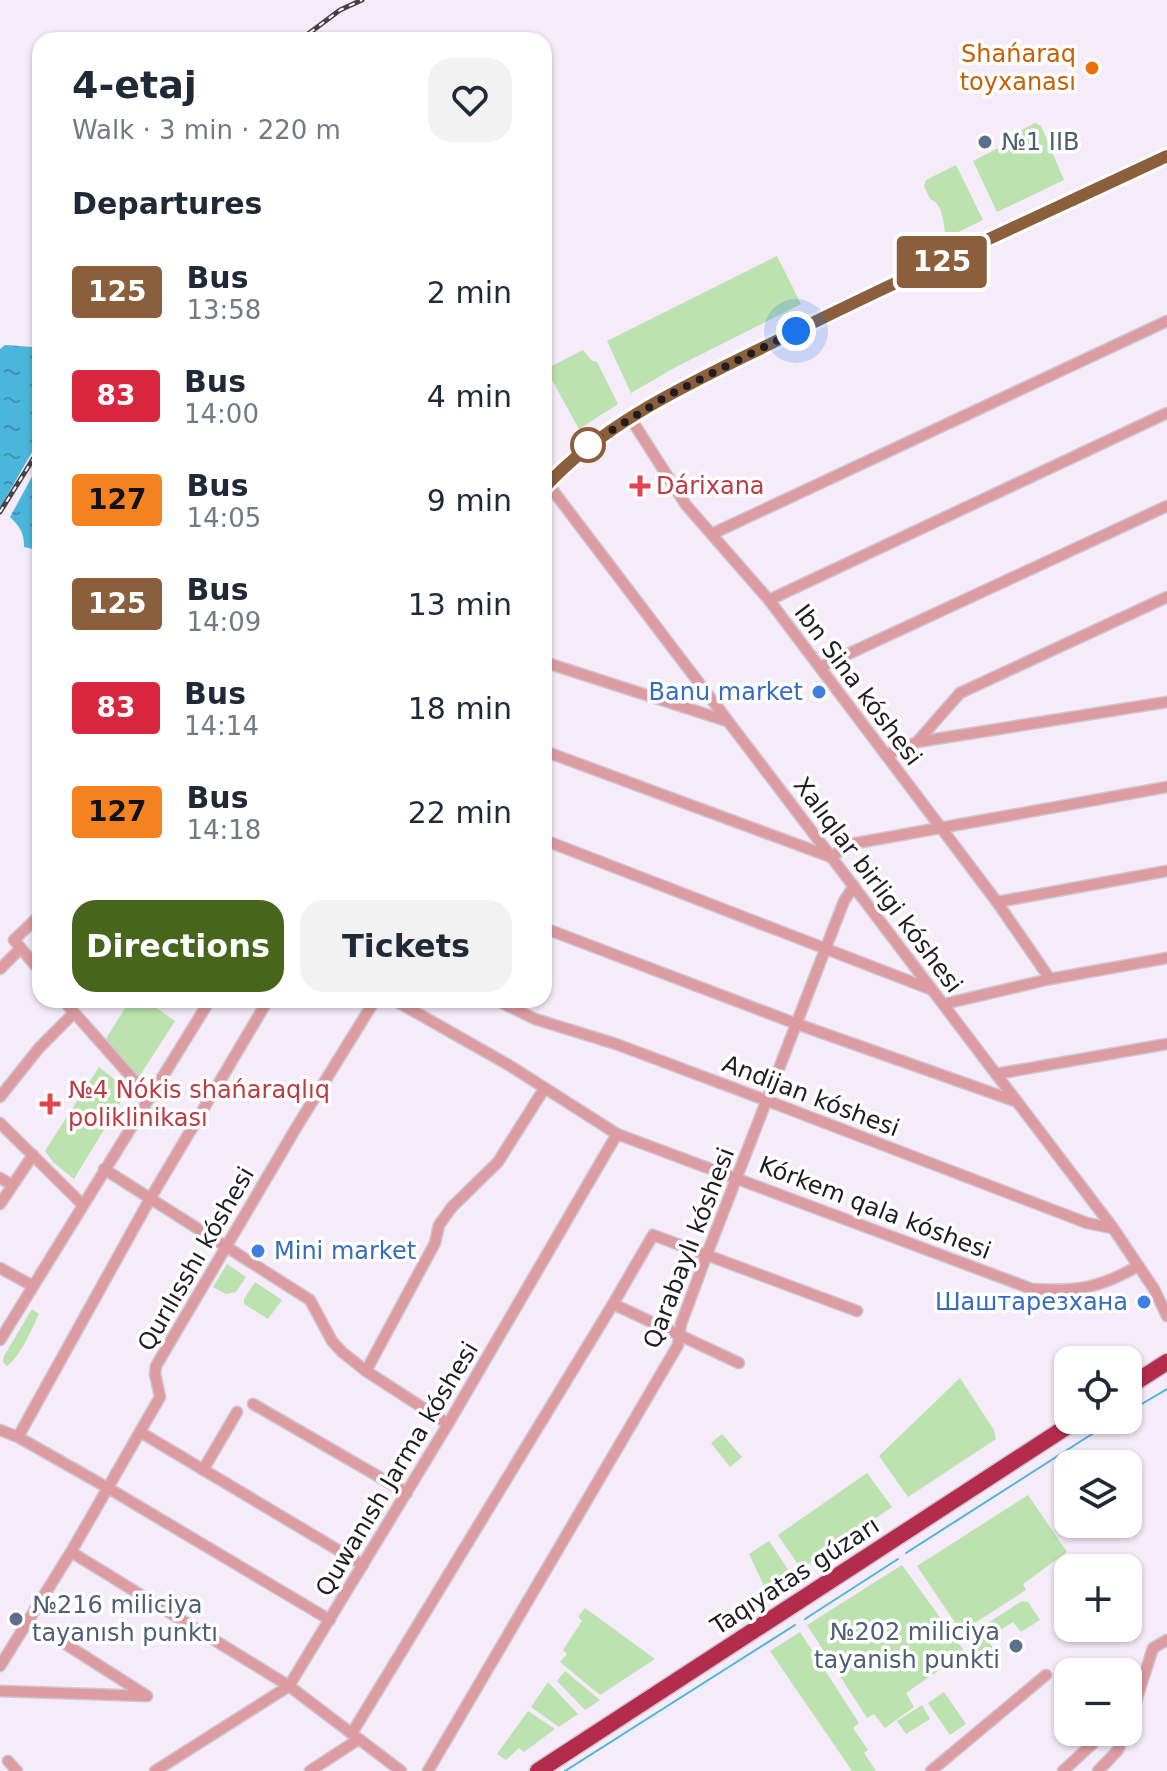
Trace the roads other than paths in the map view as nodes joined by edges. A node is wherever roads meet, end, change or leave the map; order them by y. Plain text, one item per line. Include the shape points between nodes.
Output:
1 (1167, 156) edge
2 (1167, 321) edge
3 (1167, 413) edge
4 (631, 419) junction
5 (552, 480) edge
6 (552, 494) edge
7 (1167, 506) edge
8 (714, 533) junction
9 (1167, 597) edge
10 (769, 600) junction
11 (552, 665) edge
12 (820, 667) junction
13 (1167, 702) edge
14 (727, 721) junction
15 (917, 742) junction
16 (552, 754) edge
17 (886, 755) junction
18 (1167, 787) edge
19 (940, 827) junction
20 (552, 843) edge
21 (831, 857) junction
22 (1167, 871) edge
23 (854, 886) junction
24 (997, 902) junction
25 (32, 925) edge
26 (552, 931) edge
27 (17, 944) junction
28 (826, 948) junction
29 (1167, 958) edge
30 (32, 962) edge
31 (0, 969) edge
32 (1050, 979) junction
33 (933, 991) junction
34 (944, 1004) junction
35 (70, 1008) edge
36 (205, 1008) edge
37 (263, 1008) edge
38 (370, 1008) edge
39 (408, 1008) edge
40 (512, 1008) edge
41 (74, 1013) junction
42 (797, 1024) junction
43 (1167, 1044) edge
44 (996, 1074) junction
45 (544, 1089) junction
46 (0, 1097) edge
47 (149, 1097) junction
48 (768, 1101) junction
49 (1017, 1101) junction
50 (0, 1123) edge
51 (617, 1134) junction
52 (33, 1155) junction
53 (104, 1169) junction
54 (737, 1177) junction
55 (0, 1178) edge
56 (12, 1185) junction
57 (150, 1199) junction
58 (0, 1204) edge
59 (82, 1204) junction
60 (1113, 1228) junction
61 (226, 1247) junction
62 (707, 1254) junction
63 (1138, 1266) junction
64 (0, 1268) edge
65 (33, 1286) junction
66 (613, 1304) junction
67 (857, 1311) dead end
68 (1167, 1316) edge
69 (681, 1334) junction
70 (0, 1340) edge
71 (1167, 1362) edge
72 (739, 1363) dead end
73 (366, 1371) junction
74 (1142, 1378) edge
75 (253, 1404) dead end
76 (237, 1412) dead end
77 (448, 1424) junction
78 (0, 1430) edge
79 (140, 1432) junction
80 (1056, 1434) edge
81 (18, 1437) junction
82 (203, 1470) junction
83 (108, 1488) junction
84 (407, 1493) junction
85 (71, 1552) junction
86 (363, 1565) junction
87 (330, 1620) junction
88 (1167, 1640) edge
89 (67, 1645) dead end
90 (0, 1666) edge
91 (1046, 1675) dead end
92 (1142, 1678) edge
93 (289, 1686) junction
94 (0, 1691) edge
95 (356, 1736) junction
96 (1090, 1746) edge
97 (1120, 1746) edge
98 (8, 1761) dead end
99 (17, 1771) edge
100 (155, 1771) edge
101 (310, 1771) edge
102 (401, 1771) edge
103 (428, 1771) edge
104 (538, 1771) edge
105 (931, 1771) edge
106 (1063, 1771) edge
107 (1098, 1771) edge

1 - 4 street via 820,319
2 - 8 street
3 - 10 street
4 - 5 street via 598,437
4 - 8 street, Ibn Sina kóshesi via 686,505
6 - 14 street, Xalıqlar birligi kóshesi
7 - 12 street
8 - 10 street, Ibn Sina kóshesi
9 - 15 street via 960,693
10 - 12 street, Ibn Sina kóshesi
11 - 14 street
12 - 17 street, Ibn Sina kóshesi
13 - 15 street
14 - 21 street, Xalıqlar birligi kóshesi
15 - 17 street
16 - 21 street
17 - 19 street, Ibn Sina kóshesi
18 - 19 street
19 - 21 street via 851,844
19 - 24 street, Ibn Sina kóshesi
20 - 28 street
21 - 23 street, Xalıqlar birligi kóshesi
22 - 24 street
23 - 28 street, Qarabaylı kóshesi
23 - 33 street, Xalıqlar birligi kóshesi
24 - 32 street, Ibn Sina kóshesi
25 - 27 street
26 - 42 street
27 - 30 street
27 - 31 street
28 - 33 street
28 - 42 street, Qarabaylı kóshesi
29 - 32 street
32 - 34 street
33 - 34 street, Xalıqlar birligi kóshesi
34 - 44 street, Xalıqlar birligi kóshesi
35 - 41 street
36 - 47 street
37 - 57 street
38 - 61 street, Qurılısshı kóshesi
39 - 45 street, Kórkem qala kóshesi
40 - 48 street, Andijan kóshesi
41 - 46 street
41 - 47 street
42 - 48 street, Qarabaylı kóshesi
42 - 49 street
43 - 44 street
44 - 49 street, Xalıqlar birligi kóshesi
45 - 51 street, Kórkem qala kóshesi
45 - 73 street via 498,1162 439,1225 435,1243
47 - 53 street
48 - 54 street, Qarabaylı kóshesi
48 - 60 street, Andijan kóshesi via 1087,1223
49 - 60 street, Xalıqlar birligi kóshesi
50 - 52 street
51 - 54 street, Kórkem qala kóshesi
51 - 77 street, Quwanısh Jarma kóshesi
52 - 56 street
52 - 59 street
53 - 57 street
53 - 59 street
54 - 62 street, Qarabaylı kóshesi
54 - 63 street, Kórkem qala kóshesi via 1032,1289 1090,1288
55 - 56 street
56 - 58 street
57 - 61 street
57 - 81 street
59 - 65 street
60 - 63 street, Xalıqlar birligi kóshesi
61 - 73 street via 310,1300 332,1341
61 - 79 street, Qurılısshı kóshesi via 156,1366 160,1397
62 - 66 street via 653,1235
62 - 67 street
62 - 69 street, Qarabaylı kóshesi
63 - 68 street, Xalıqlar birligi kóshesi
64 - 65 street
65 - 70 street
66 - 69 street
66 - 95 street
69 - 72 street
69 - 103 street, Qarabaylı kóshesi
71 - 74 highway
73 - 77 street
75 - 84 street
76 - 82 street
77 - 84 street, Quwanısh Jarma kóshesi
78 - 81 street
79 - 82 street
79 - 83 street, Qurılısshı kóshesi
80 - 104 highway, Taqıyatas gúzarı
81 - 83 street
82 - 86 street
83 - 85 street, Qurılısshı kóshesi
83 - 87 street
84 - 86 street, Quwanısh Jarma kóshesi
85 - 90 street, Qurılısshı kóshesi
85 - 93 street
86 - 87 street, Quwanısh Jarma kóshesi
87 - 93 street, Quwanısh Jarma kóshesi
88 - 92 street via 1153,1648
89 - 94 street via 147,1696
91 - 105 street
93 - 95 street
93 - 100 street, Quwanısh Jarma kóshesi
95 - 101 street
95 - 102 street
96 - 106 street
97 - 107 street
98 - 99 street

